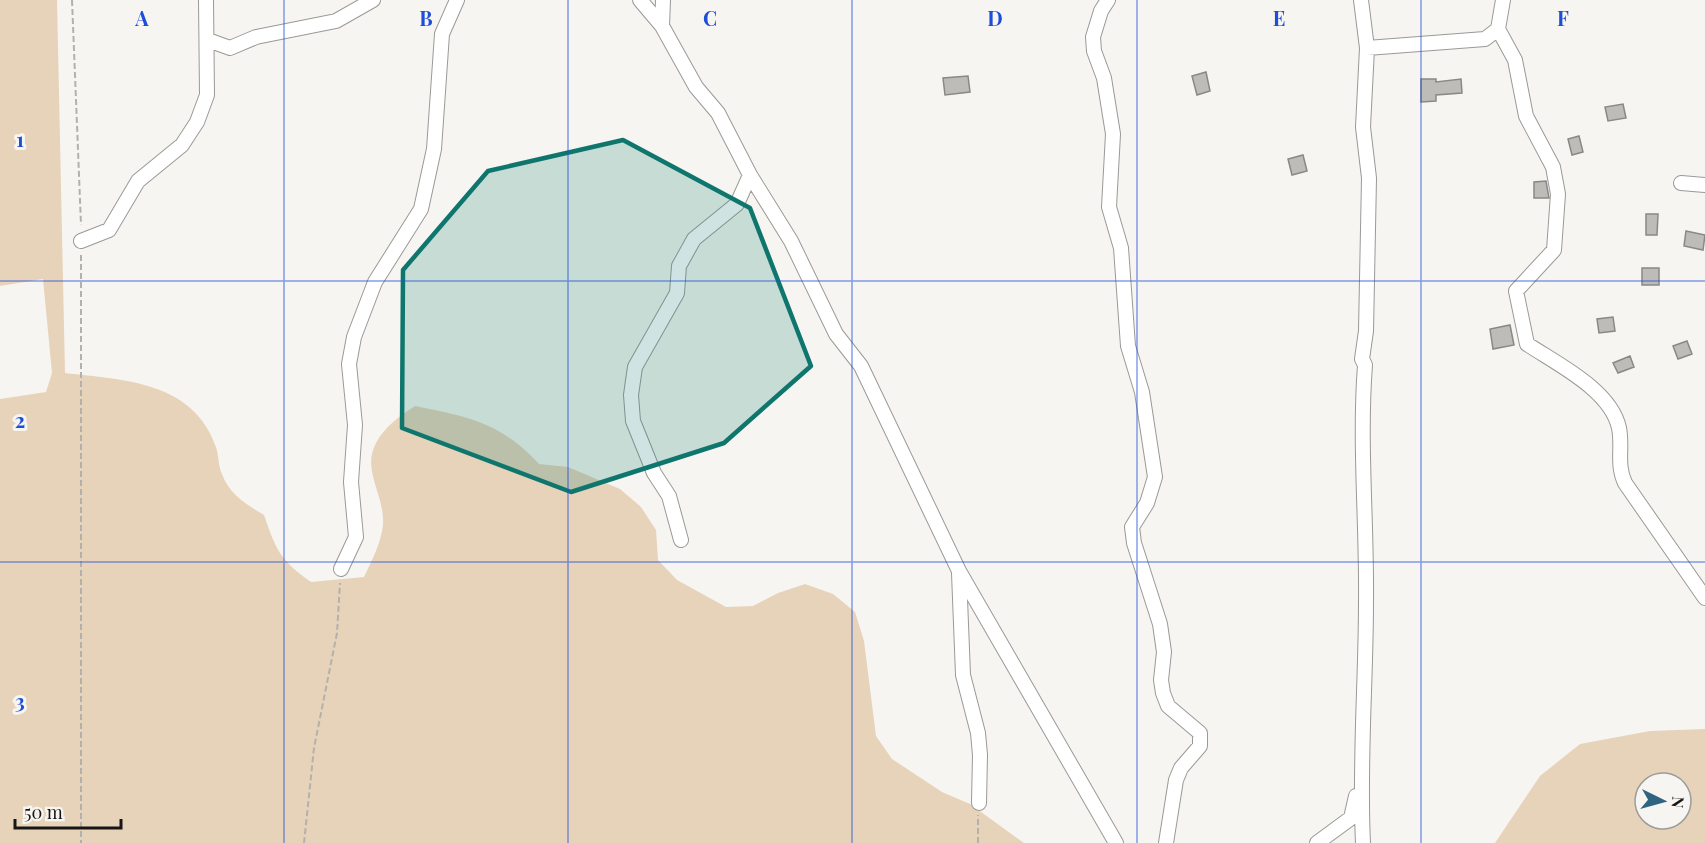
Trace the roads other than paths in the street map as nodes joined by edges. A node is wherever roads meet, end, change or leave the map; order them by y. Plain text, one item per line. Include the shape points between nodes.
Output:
1 (206, 0) edge
2 (374, 0) edge
3 (457, 0) edge
4 (640, 0) edge
5 (663, 0) edge
6 (1107, 0) edge
7 (1361, 0) edge
8 (1503, 0) edge
9 (662, 26) junction
10 (1498, 29) junction
11 (208, 40) junction
12 (1367, 48) junction
13 (750, 175) junction
14 (1681, 183) dead end
15 (1705, 185) edge
16 (81, 241) road end
17 (681, 540) dead end
18 (341, 569) road end
19 (959, 571) junction
20 (1705, 598) edge
21 (1362, 790) junction
22 (979, 803) road end
23 (1116, 843) edge
24 (1166, 843) edge
25 (1317, 843) edge
26 (1363, 843) edge

1 - 11 street
2 - 11 street via 336,21 256,37 230,48
3 - 18 street via 442,34 435,149 421,209 375,282 354,338 349,363 355,425 351,482 357,537
4 - 9 street
5 - 9 street
6 - 24 street via 1093,37 1113,134 1109,207 1121,248 1128,346 1142,393 1155,477 1147,503 1132,527 1134,543 1160,624 1163,693 1168,706 1200,733 1200,746 1176,780
7 - 12 street
8 - 10 street
9 - 13 street via 696,87 718,113
10 - 12 street via 1492,36 1472,42
10 - 20 street via 1515,60 1526,116 1553,167 1558,194 1554,250 1516,291 1527,344 1598,390 1619,427 1619,470 1625,483
11 - 16 street via 207,95 197,122 182,145 138,181 109,230
12 - 21 street via 1363,127 1370,178 1362,359 1366,601
13 - 17 street via 737,204 694,239 679,266 676,293 635,367 633,422 654,473 669,496
13 - 19 street via 791,241 836,334 861,366
14 - 15 street
19 - 22 street via 963,675 978,733
19 - 23 street
21 - 25 street via 1356,795 1351,818
21 - 26 street

